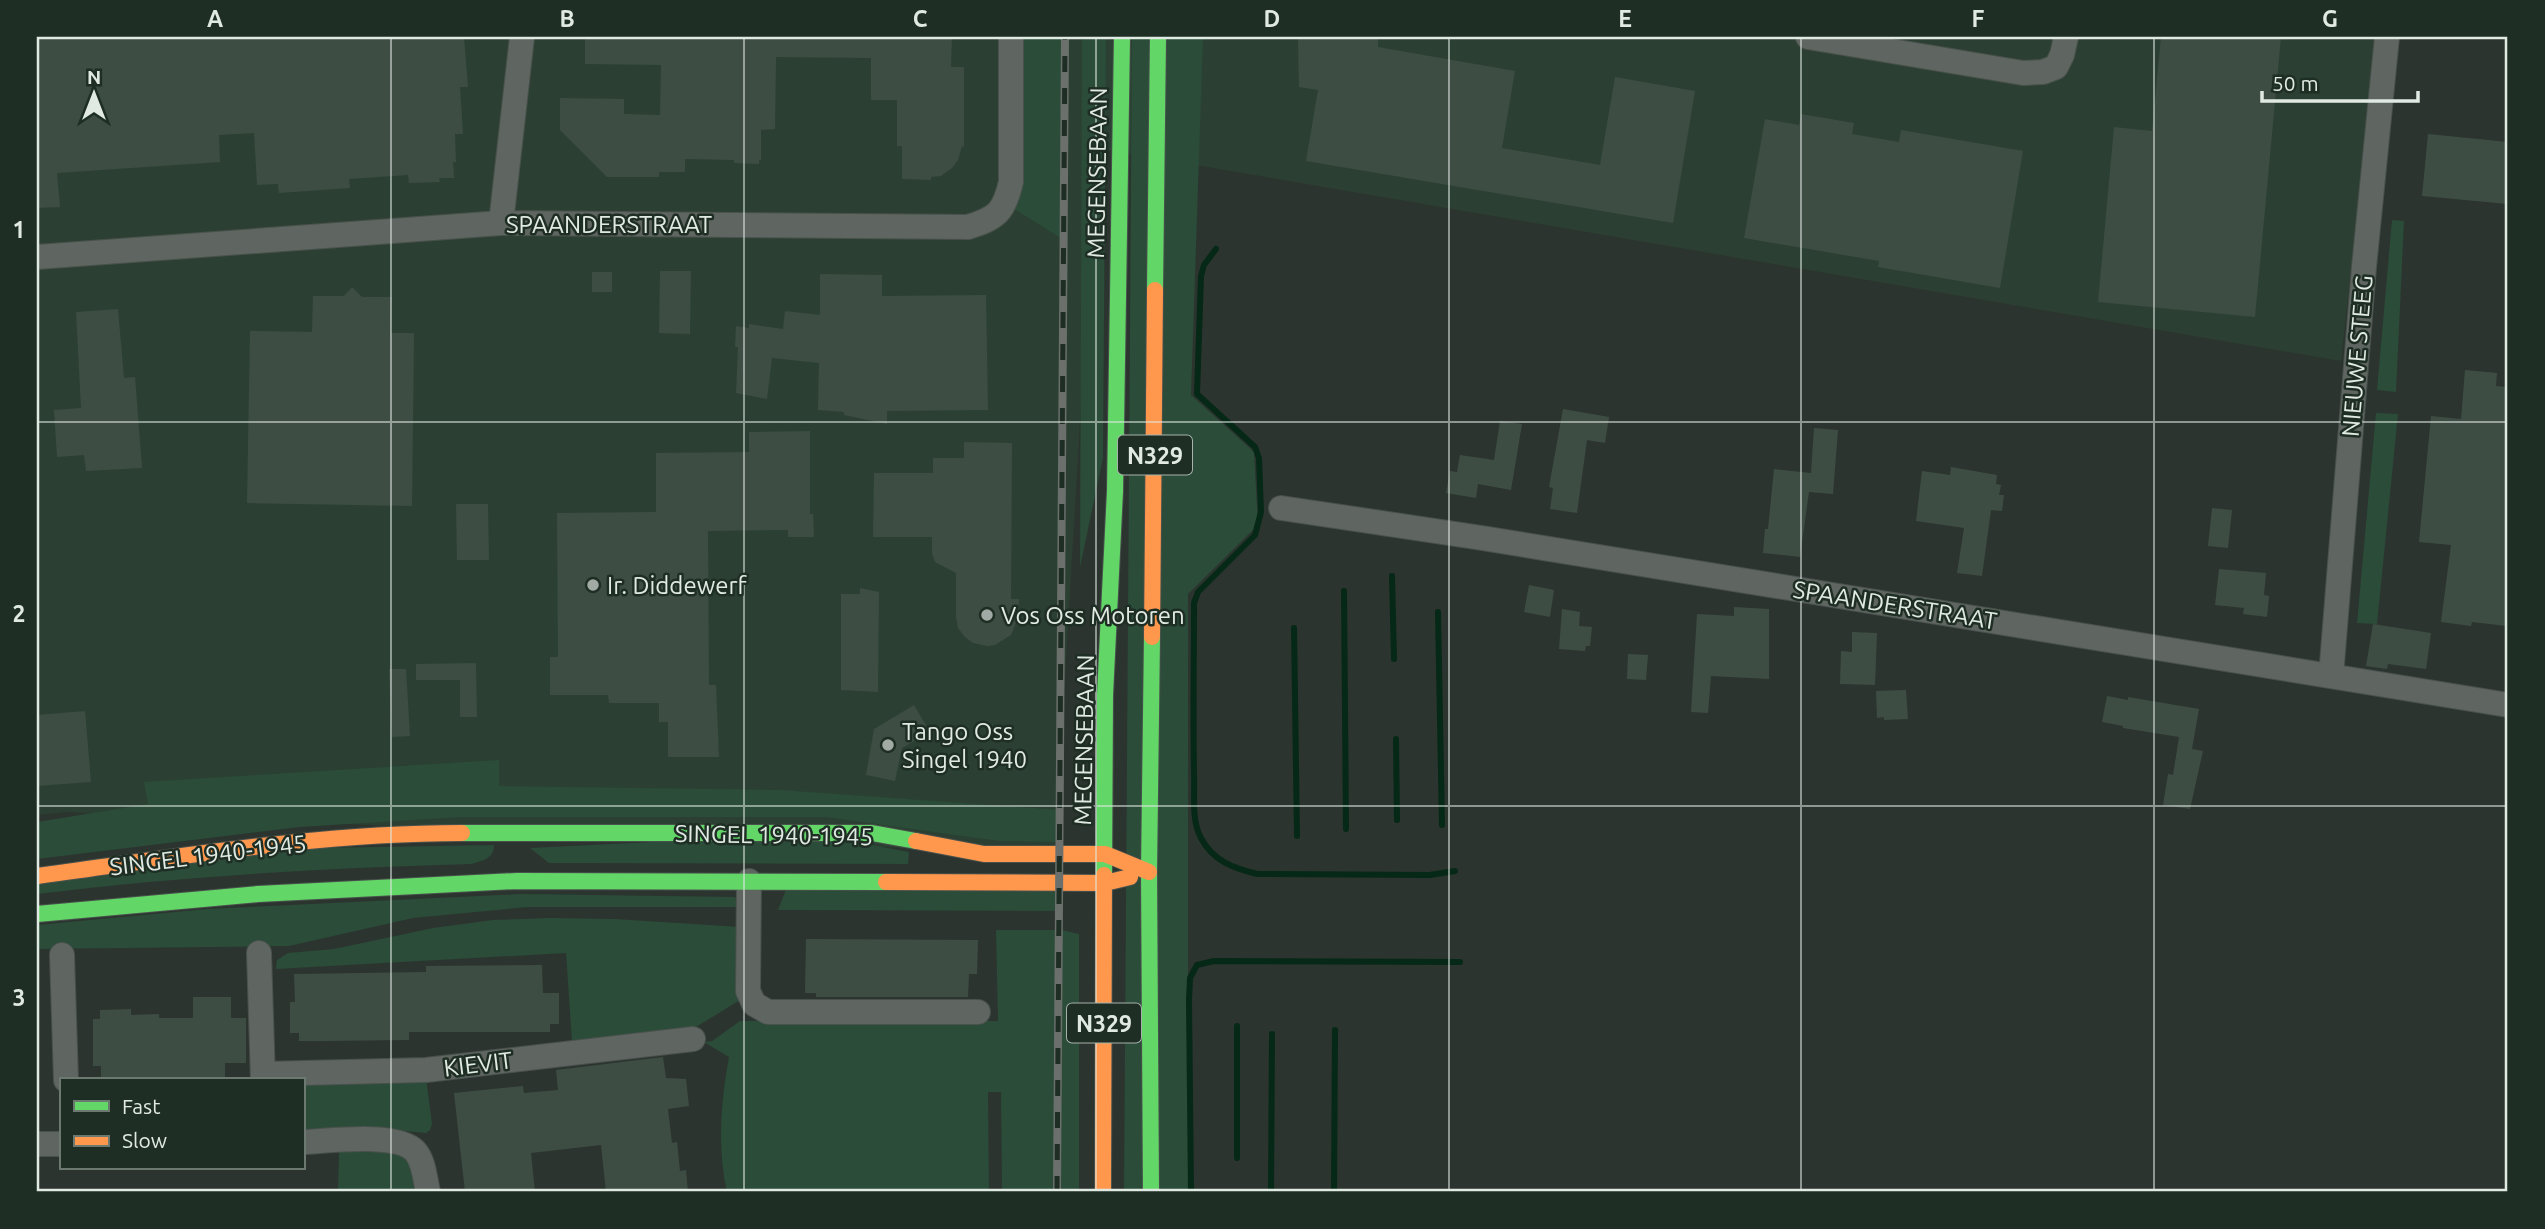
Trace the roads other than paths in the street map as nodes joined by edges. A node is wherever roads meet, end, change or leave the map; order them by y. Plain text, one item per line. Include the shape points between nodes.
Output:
1 (522, 37) edge
2 (1011, 37) edge
3 (1122, 37) edge
4 (1158, 37) edge
5 (1808, 37) edge
6 (2066, 37) edge
7 (2387, 37) edge
8 (501, 223) junction
9 (37, 257) edge
10 (1281, 508) dead end
11 (2330, 676) junction
12 (2508, 705) edge
13 (1105, 854) junction
14 (1149, 872) junction
15 (37, 876) edge
16 (749, 881) junction
17 (1105, 883) junction
18 (37, 914) edge
19 (259, 953) dead end
20 (62, 955) dead end
21 (978, 1012) dead end
22 (692, 1039) dead end
23 (263, 1077) edge
24 (66, 1078) edge
25 (304, 1142) edge
26 (37, 1144) edge
27 (60, 1144) edge
28 (428, 1192) edge
29 (1103, 1192) edge
30 (1151, 1192) edge

1 - 8 street
2 - 8 street, SPAANDERSTRAAT via 1011,182 1006,205 990,220 968,227
3 - 13 main road, MEGENSEBAAN / N329
4 - 14 main road, N329
5 - 6 street via 2023,73 2056,67
7 - 11 street, NIEUWE STEEG
8 - 9 street, SPAANDERSTRAAT
10 - 11 street, SPAANDERSTRAAT
11 - 12 street, SPAANDERSTRAAT
13 - 14 main road, SINGEL 1940-1945
13 - 15 main road, SINGEL 1940-1945 via 984,854 872,833 397,833
13 - 17 main road, MEGENSEBAAN / N329
14 - 17 main road, SINGEL 1940-1945
14 - 30 main road, N329
16 - 17 main road, SINGEL 1940-1945
16 - 18 main road, SINGEL 1940-1945 via 517,881 258,894
16 - 21 street, SINGEL 1940-1945 via 748,991 754,1004 768,1012
17 - 29 main road, MEGENSEBAAN / N329
19 - 23 street, KIEVIT
20 - 24 street
22 - 23 street, KIEVIT via 426,1070
25 - 28 street via 404,1142 422,1163
26 - 27 street

